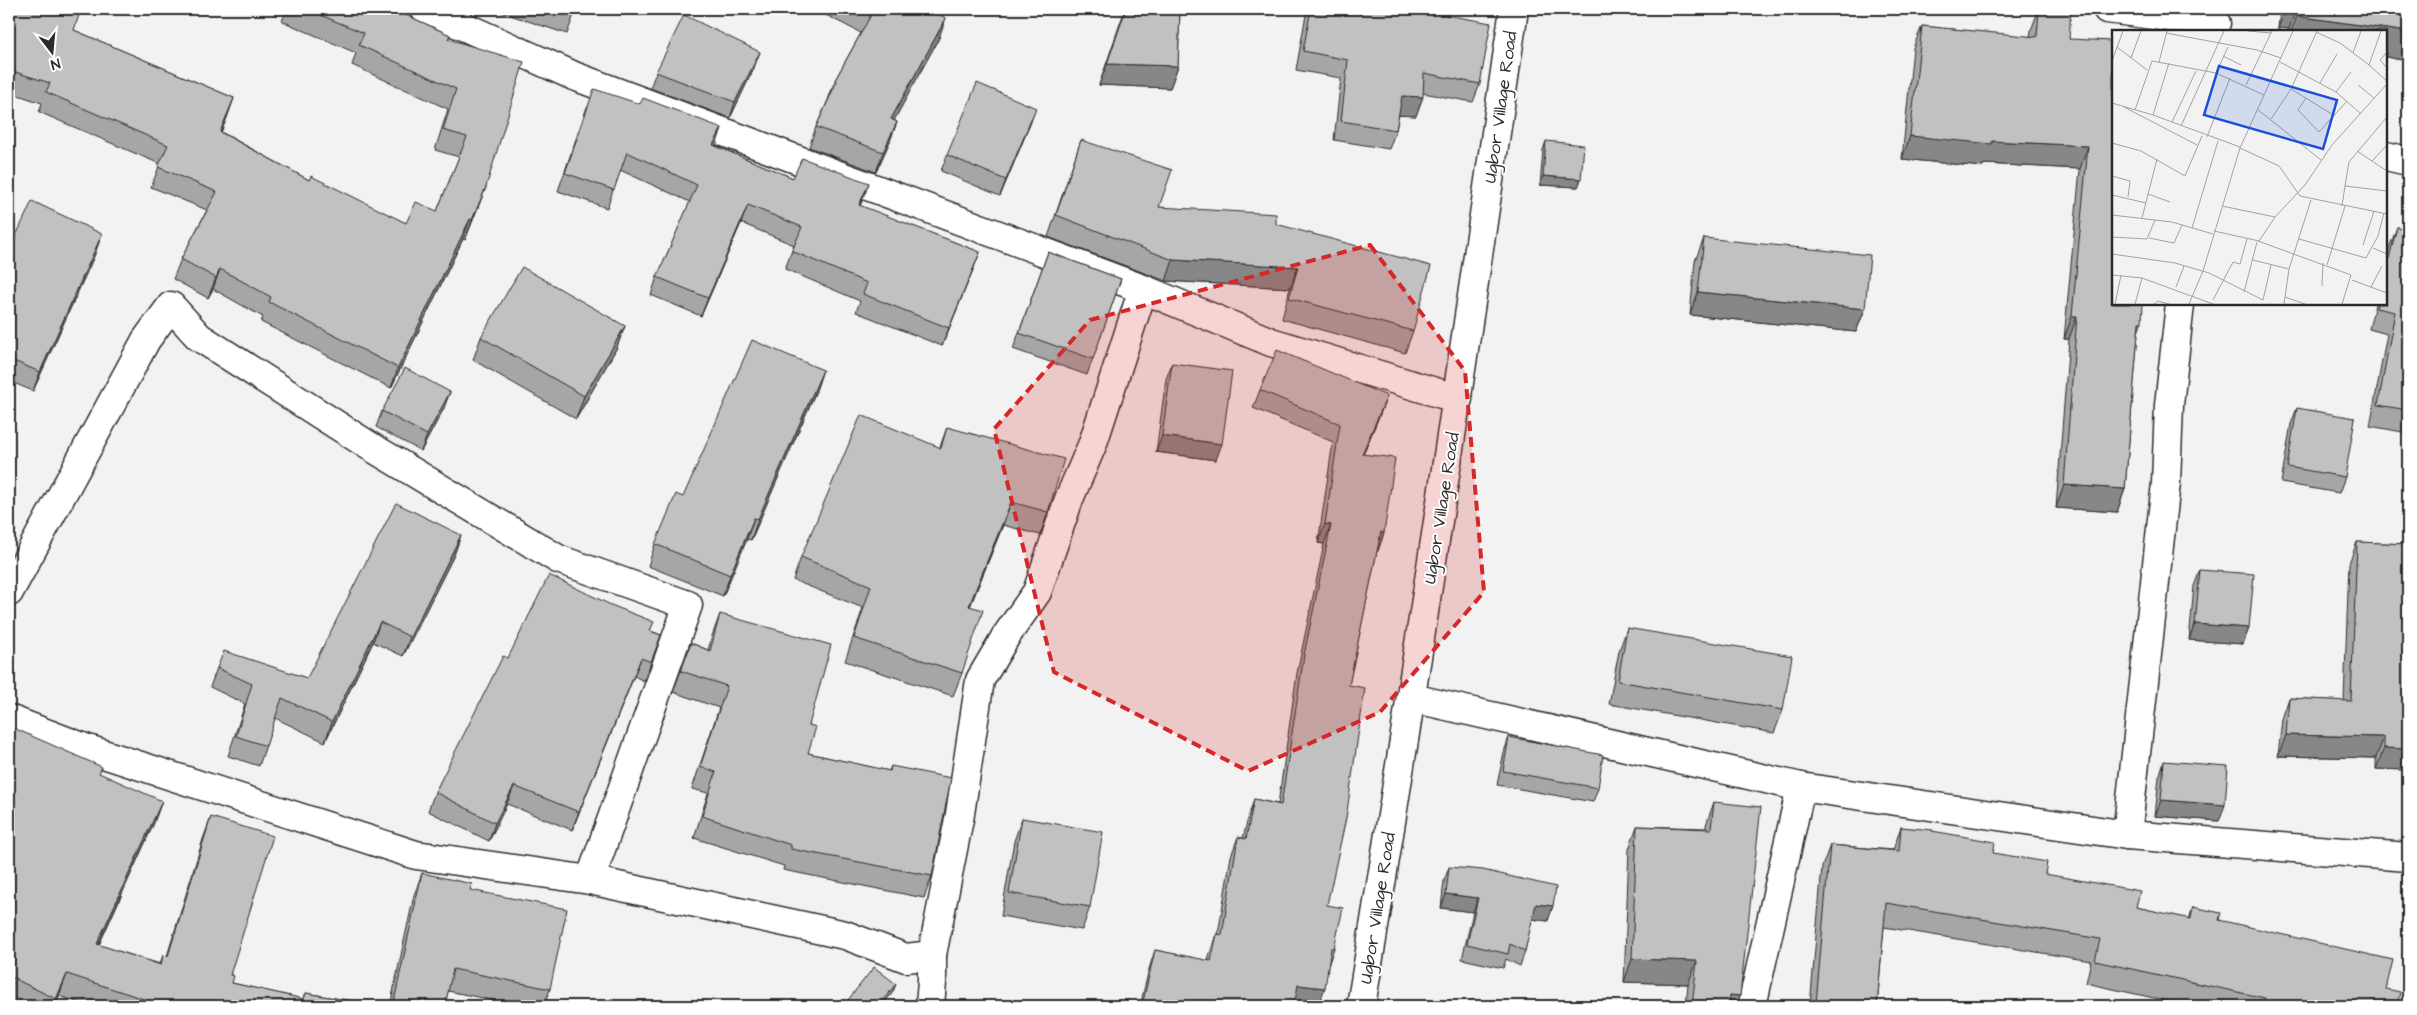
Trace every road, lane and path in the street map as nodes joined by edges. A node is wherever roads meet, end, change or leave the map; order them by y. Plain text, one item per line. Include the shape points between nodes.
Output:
1 (426, 9) edge
2 (1514, 9) edge
3 (2107, 9) edge
4 (2216, 21) edge
5 (2387, 156) edge
6 (2408, 161) edge
7 (1143, 289) junction
8 (2180, 305) edge
9 (1458, 399) junction
10 (9, 592) edge
11 (1412, 698) junction
12 (9, 719) edge
13 (1801, 787) junction
14 (2127, 835) junction
15 (2408, 857) edge
16 (590, 880) junction
17 (932, 955) junction
18 (930, 1006) edge
19 (1360, 1006) edge
20 (1752, 1006) edge

1 - 7 street via 574,76
2 - 9 street, Ugbor Village Road
3 - 4 street
5 - 6 street
7 - 9 street via 1271,342
7 - 17 street via 1093,443 1069,499 1038,592 1006,636 980,680 960,814
8 - 14 street via 2169,405 2166,483
9 - 11 street, Ugbor Village Road
10 - 16 street via 146,340 170,306 199,337 368,445 558,558 688,605
11 - 13 street
11 - 19 street, Ugbor Village Road
12 - 16 street via 85,748 416,855
13 - 14 street
13 - 20 street
14 - 15 street
16 - 17 street via 845,935 906,958
17 - 18 street

